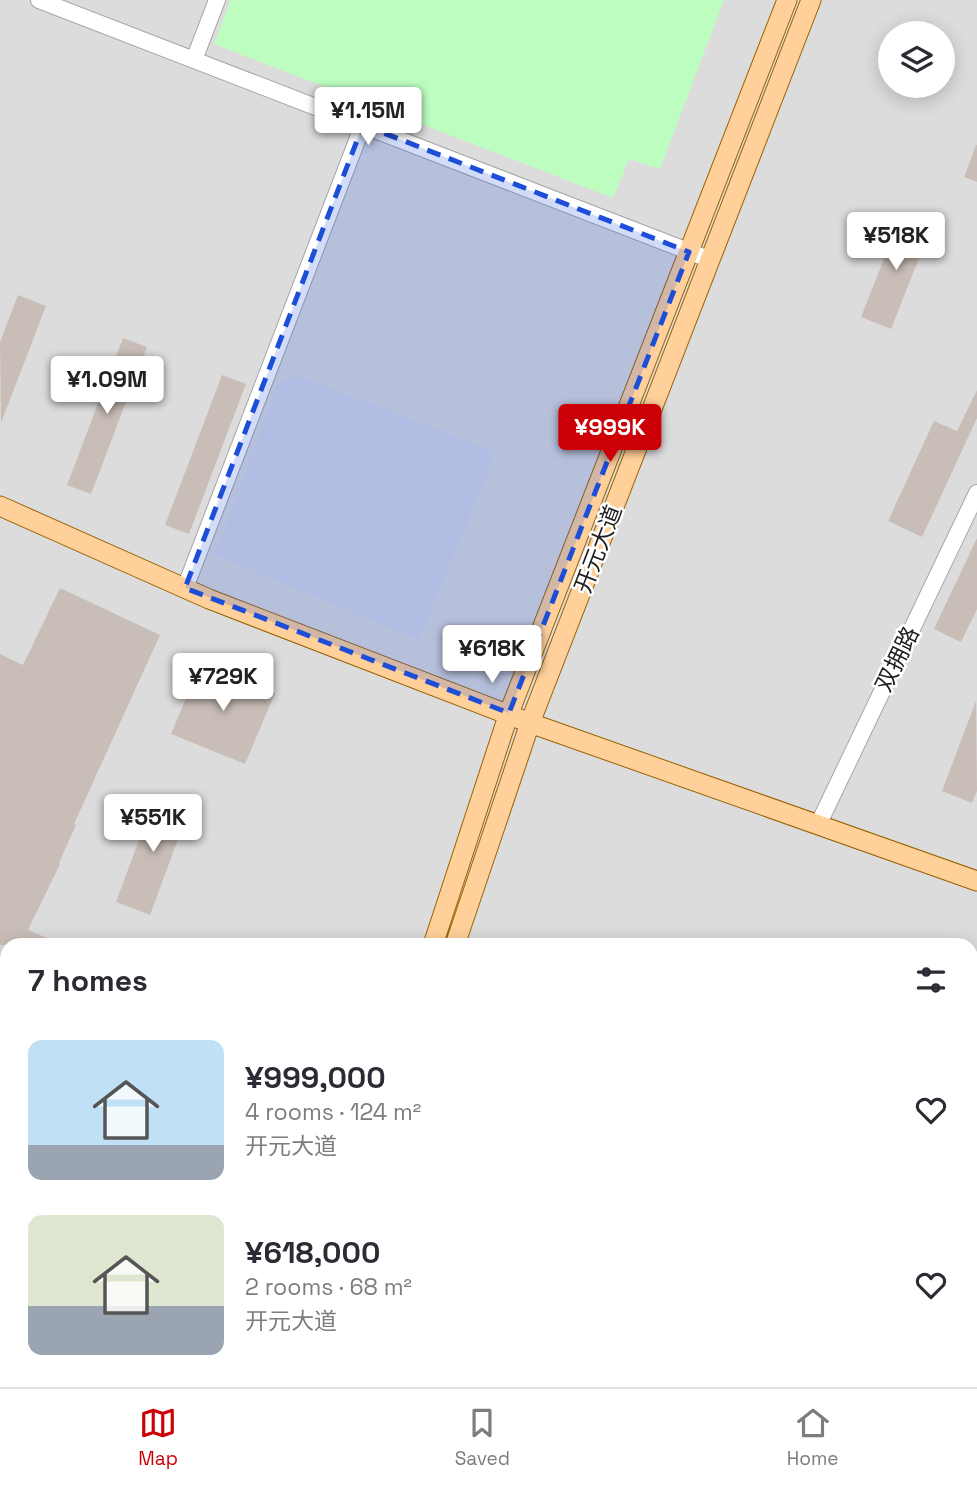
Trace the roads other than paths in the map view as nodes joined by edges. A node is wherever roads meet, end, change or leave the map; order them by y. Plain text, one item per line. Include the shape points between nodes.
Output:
1 (39, 0) edge
2 (217, 0) edge
3 (787, 0) edge
4 (811, 0) edge
5 (194, 60) junction
6 (363, 125) junction
7 (689, 252) junction
8 (711, 260) junction
9 (977, 493) edge
10 (0, 506) edge
11 (185, 589) junction
12 (509, 713) junction
13 (530, 723) junction
14 (818, 825) junction
15 (977, 881) edge
16 (435, 938) edge
17 (458, 938) edge

1 - 5 street
2 - 5 street
3 - 7 main road, 开元大道
4 - 8 main road, 开元大道
5 - 6 street
6 - 7 street
6 - 11 street
7 - 8 street
7 - 12 main road, 开元大道
8 - 13 main road, 开元大道
9 - 14 street, 双拥路
10 - 11 main road
11 - 12 main road
12 - 13 main road
12 - 16 main road, 开元大道
13 - 14 main road
13 - 17 main road, 开元大道
14 - 15 main road

